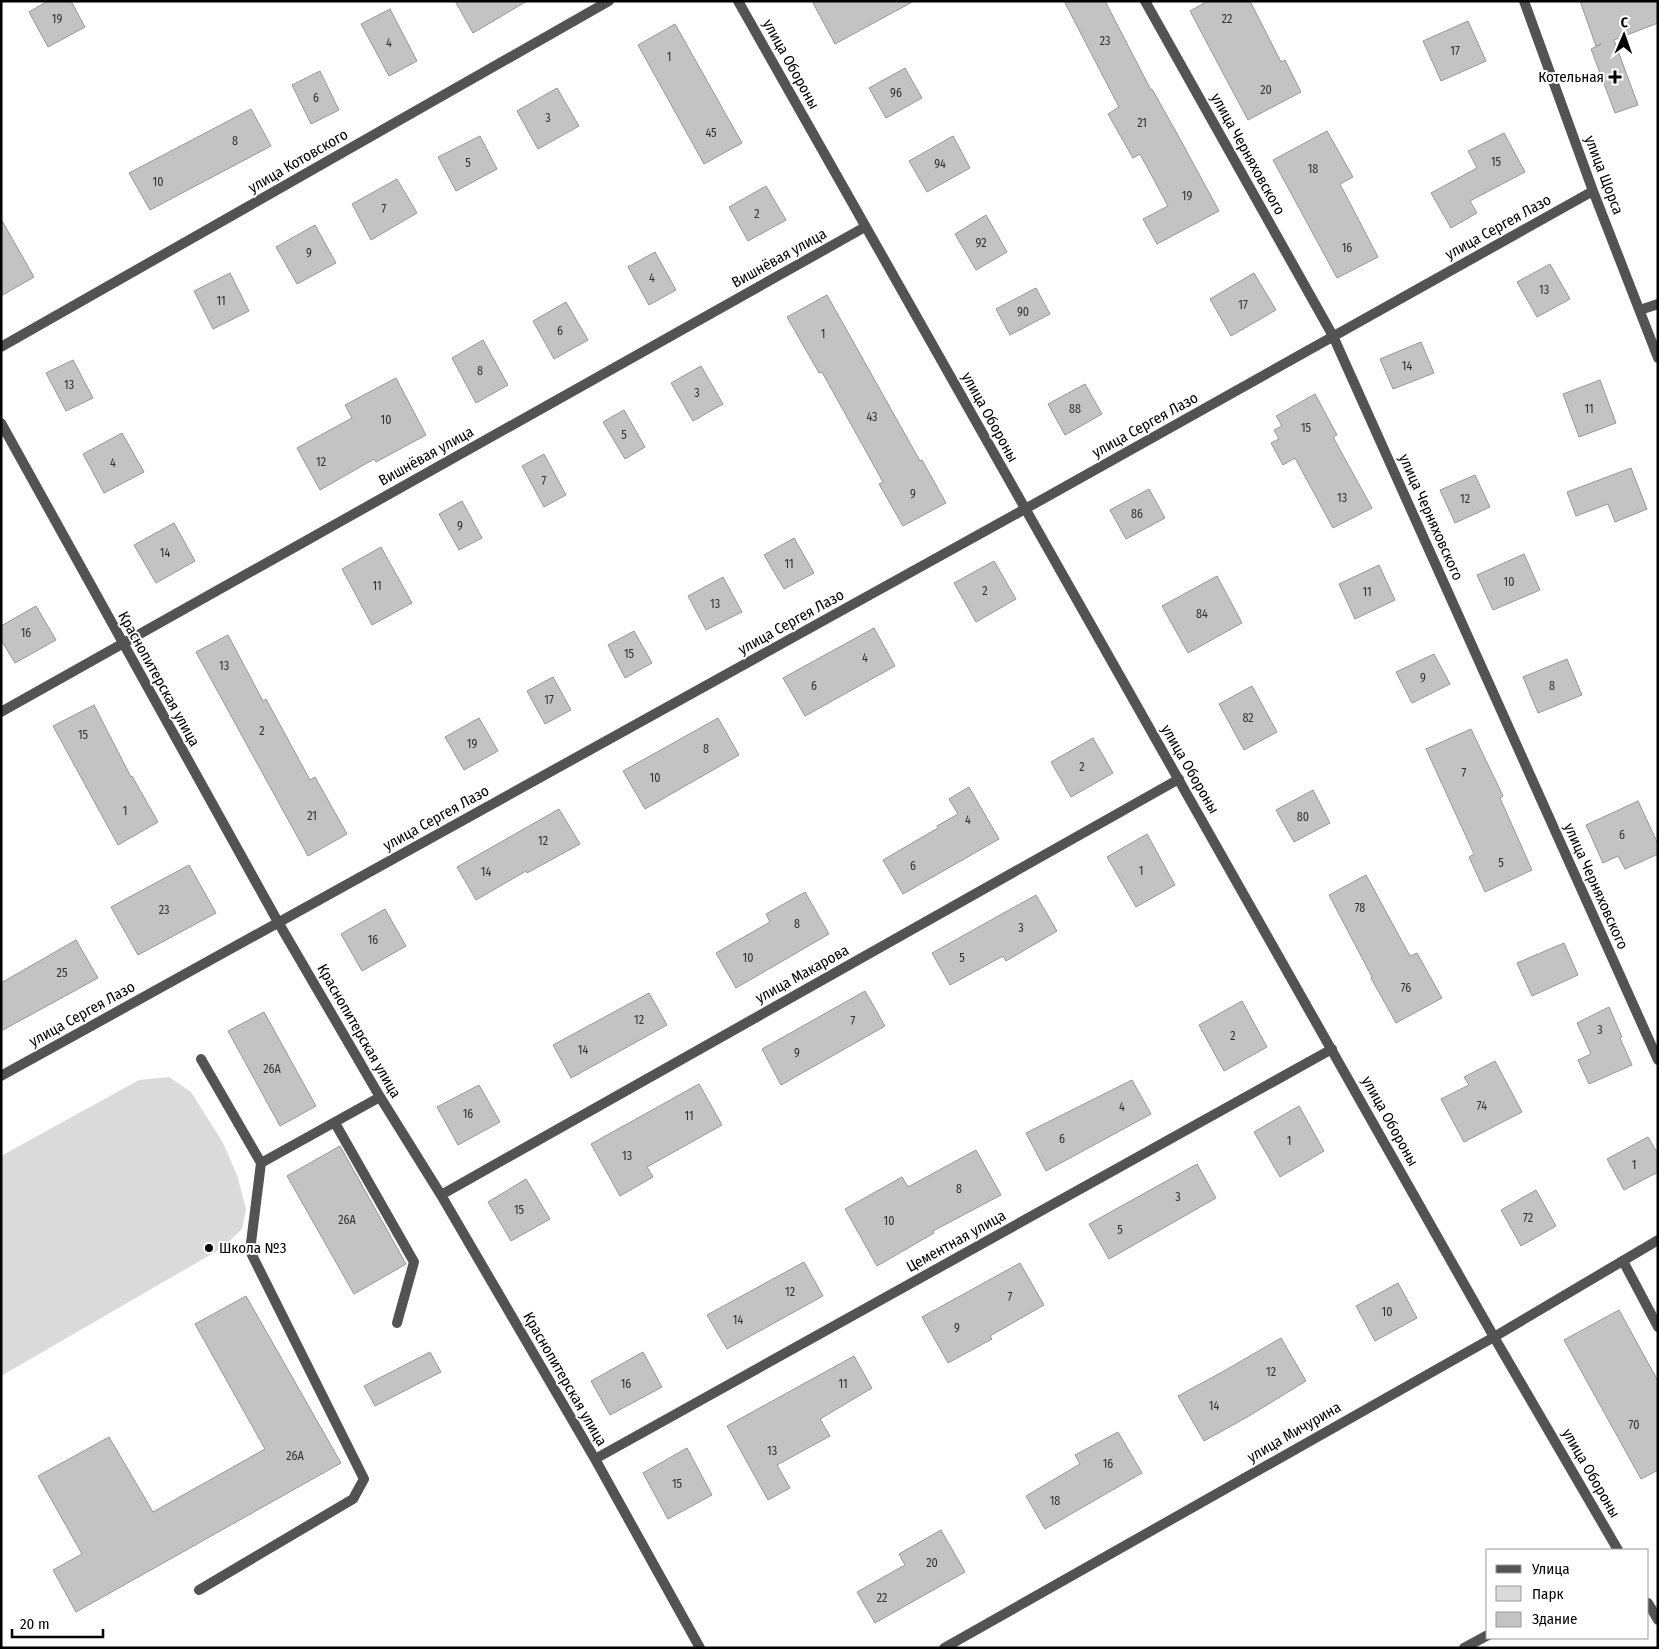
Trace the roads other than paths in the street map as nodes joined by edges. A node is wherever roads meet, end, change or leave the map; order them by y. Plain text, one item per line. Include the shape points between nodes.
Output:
1 (609, 1) edge
2 (738, 1) edge
3 (1145, 1) edge
4 (1524, 1) edge
5 (1593, 190) junction
6 (865, 227) junction
7 (1658, 304) edge
8 (1640, 310) junction
9 (1333, 336) junction
10 (1, 348) edge
11 (1658, 358) edge
12 (1, 423) edge
13 (1025, 509) junction
14 (122, 643) junction
15 (1, 712) edge
16 (1179, 779) junction
17 (278, 922) junction
18 (1332, 1048) junction
19 (201, 1059) dead end
20 (1658, 1060) edge
21 (1, 1076) edge
22 (380, 1097) junction
23 (335, 1123) junction
24 (262, 1163) junction
25 (441, 1195) junction
26 (1658, 1240) edge
27 (1623, 1261) junction
28 (397, 1323) dead end
29 (1658, 1327) edge
30 (1494, 1337) junction
31 (595, 1459) junction
32 (1617, 1549) edge
33 (199, 1590) dead end
34 (1649, 1605) edge
35 (1658, 1620) edge
36 (1486, 1635) edge
37 (700, 1648) edge
38 (944, 1648) edge
39 (1464, 1648) edge

1 - 10 street, улица Котовского
2 - 6 street, улица Обороны
3 - 9 street, улица Черняховского
4 - 5 street, улица Щорса
5 - 8 street, улица Щорса
5 - 9 street, улица Сергея Лазо
6 - 13 street, улица Обороны
6 - 14 street, Вишнёвая улица
7 - 8 street
8 - 11 street, улица Щорса
9 - 13 street, улица Сергея Лазо
9 - 20 street, улица Черняховского
12 - 14 street, Краснопитерская улица
13 - 16 street, улица Обороны
13 - 17 street, улица Сергея Лазо
14 - 15 street, Вишнёвая улица
14 - 17 street, Краснопитерская улица
16 - 18 street, улица Обороны
16 - 25 street, улица Макарова
17 - 21 street, улица Сергея Лазо
17 - 22 street, Краснопитерская улица
18 - 30 street, улица Обороны
18 - 31 street, Цементная улица
19 - 24 street
22 - 23 street
22 - 25 street, Краснопитерская улица
23 - 24 street
23 - 28 street via 414,1262
24 - 33 street via 250,1251 364,1479 353,1499
25 - 31 street, Краснопитерская улица
26 - 27 street, улица Мичурина
27 - 29 street
27 - 30 street, улица Мичурина
30 - 32 street, улица Обороны
30 - 38 street, улица Мичурина
31 - 37 street, Краснопитерская улица
34 - 35 street
36 - 39 street

